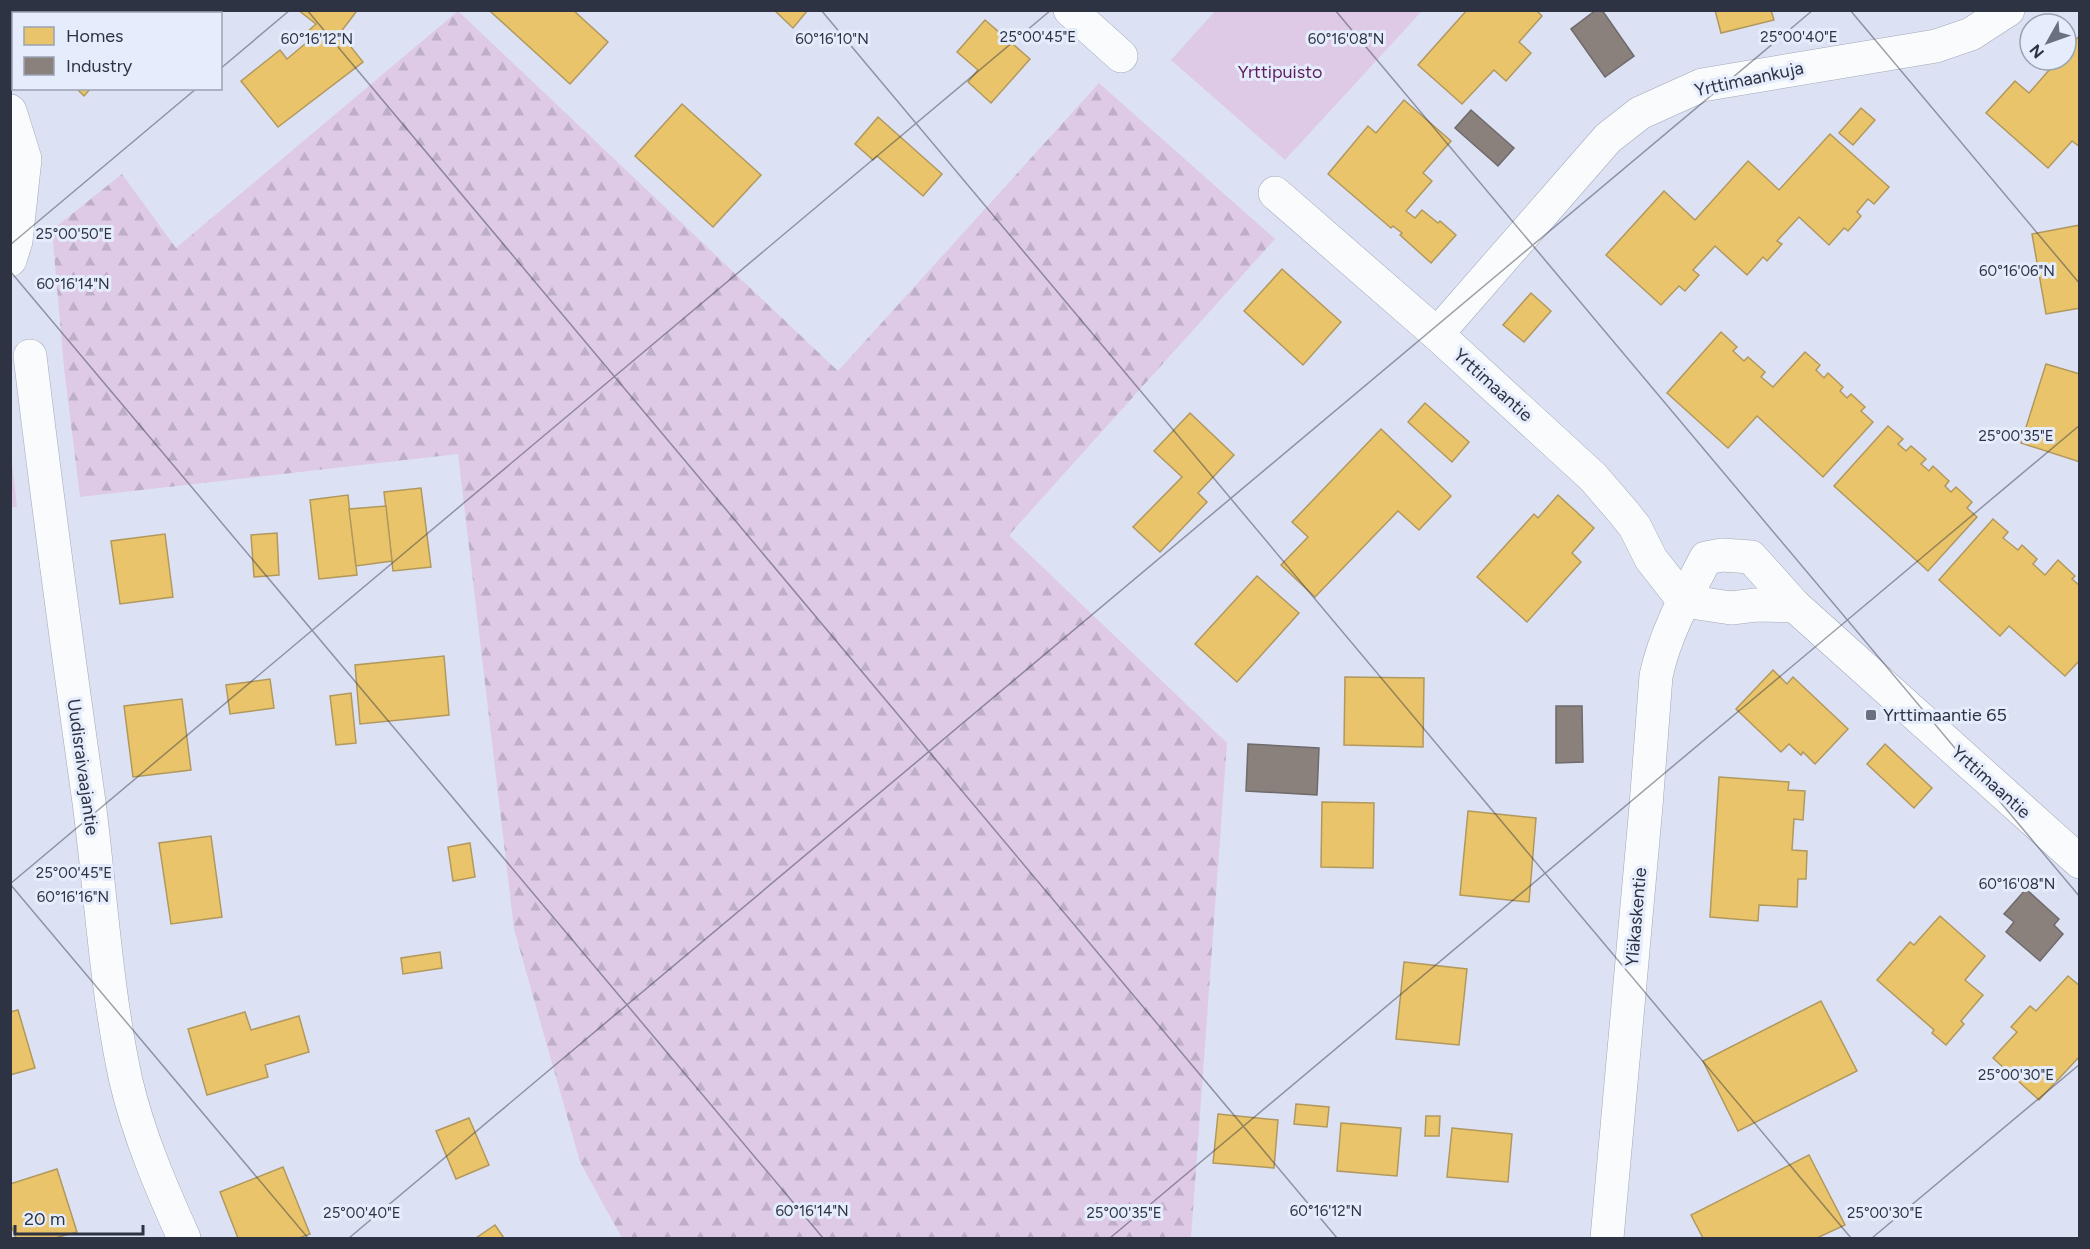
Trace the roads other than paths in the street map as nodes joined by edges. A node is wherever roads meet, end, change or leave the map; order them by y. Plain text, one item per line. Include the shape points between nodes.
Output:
1 (1070, 10) edge
2 (2008, 10) edge
3 (1121, 56) dead end
4 (10, 111) edge
5 (1275, 193) dead end
6 (10, 260) edge
7 (1437, 334) junction
8 (30, 356) dead end
9 (1684, 601) junction
10 (1795, 606) junction
11 (2079, 862) edge
12 (184, 1239) edge
13 (1607, 1239) edge

1 - 3 street
2 - 7 street, Yrttimaankuja via 1971,34 1936,45 1702,85 1640,113 1608,138
4 - 6 street via 25,159 16,241
5 - 7 street, Yrttimaantie
7 - 9 street, Yrttimaantie via 1593,477 1635,527 1651,559
8 - 12 street, Uudisraivaajantie via 117,1035 154,1172
9 - 10 street via 1731,608
9 - 10 street, Yrttimaantie via 1706,558 1722,555 1751,557
9 - 13 street, Yläkaskentie via 1668,633 1656,676
10 - 11 street, Yrttimaantie

